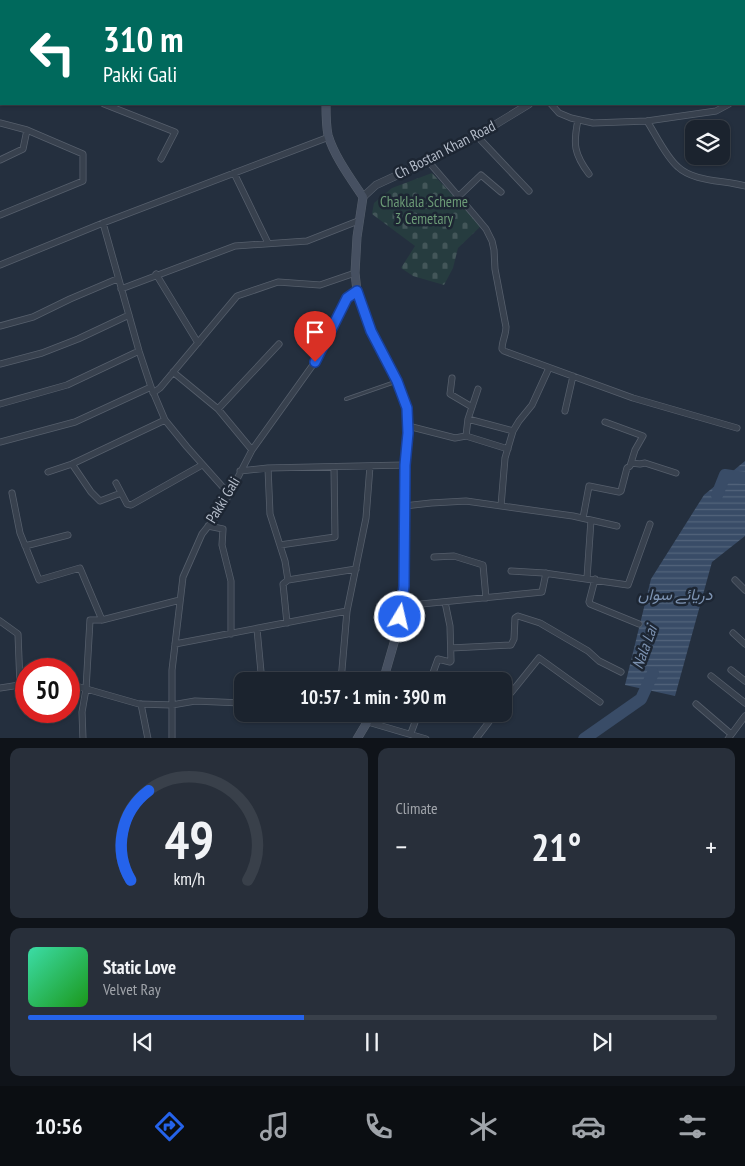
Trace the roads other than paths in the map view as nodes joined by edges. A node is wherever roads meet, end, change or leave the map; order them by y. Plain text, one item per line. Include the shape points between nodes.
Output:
1 (181, 0) edge
2 (192, 0) edge
3 (107, 105) edge
4 (326, 105) edge
5 (527, 105) edge
6 (553, 105) edge
7 (727, 105) edge
8 (578, 120) junction
9 (647, 121) junction
10 (0, 123) edge
11 (27, 130) junction
12 (476, 135) junction
13 (328, 137) junction
14 (161, 158) dead end
15 (0, 160) edge
16 (428, 161) junction
17 (234, 173) junction
18 (589, 174) dead end
19 (745, 186) edge
20 (529, 191) dead end
21 (501, 192) dead end
22 (458, 196) junction
23 (363, 197) junction
24 (0, 215) edge
25 (358, 221) junction
26 (103, 223) junction
27 (268, 243) junction
28 (0, 265) edge
29 (355, 273) junction
30 (156, 274) junction
31 (117, 279) junction
32 (121, 289) junction
33 (357, 291) junction
34 (129, 315) junction
35 (0, 326) edge
36 (198, 342) junction
37 (279, 344) dead end
38 (139, 351) junction
39 (0, 364) edge
40 (549, 368) junction
41 (173, 372) junction
42 (573, 376) junction
43 (452, 378) dead end
44 (397, 381) junction
45 (478, 389) dead end
46 (152, 390) junction
47 (346, 399) dead end
48 (0, 404) edge
49 (472, 407) junction
50 (218, 409) junction
51 (565, 411) dead end
52 (468, 419) junction
53 (165, 420) junction
54 (605, 422) dead end
55 (408, 426) junction
56 (737, 428) dead end
57 (513, 430) junction
58 (466, 436) junction
59 (0, 442) edge
60 (508, 449) junction
61 (252, 450) junction
62 (631, 463) junction
63 (72, 464) junction
64 (202, 464) junction
65 (405, 465) junction
66 (370, 466) junction
67 (334, 467) junction
68 (268, 468) junction
69 (240, 471) junction
70 (48, 472) dead end
71 (676, 473) dead end
72 (116, 484) dead end
73 (12, 493) dead end
74 (121, 493) junction
75 (230, 494) junction
76 (404, 506) junction
77 (501, 506) junction
78 (583, 518) junction
79 (592, 520) junction
80 (650, 524) dead end
81 (208, 526) junction
82 (617, 526) dead end
83 (68, 535) dead end
84 (26, 546) junction
85 (280, 546) junction
86 (434, 557) dead end
87 (356, 569) junction
88 (511, 570) dead end
89 (546, 573) junction
90 (587, 578) junction
91 (595, 579) junction
92 (288, 580) junction
93 (735, 580) dead end
94 (745, 590) edge
95 (486, 598) junction
96 (180, 600) junction
97 (446, 602) junction
98 (401, 606) junction
99 (347, 611) junction
100 (102, 620) junction
101 (0, 621) edge
102 (287, 623) junction
103 (639, 624) dead end
104 (257, 628) junction
105 (734, 633) dead end
106 (230, 634) junction
107 (175, 644) junction
108 (745, 644) edge
109 (451, 648) junction
110 (20, 658) edge
111 (731, 670) dead end
112 (261, 672) dead end
113 (342, 672) edge
114 (386, 672) edge
115 (433, 672) edge
116 (620, 672) dead end
117 (711, 676) dead end
118 (745, 681) edge
119 (15, 686) edge
120 (0, 688) edge
121 (80, 688) edge
122 (86, 690) junction
123 (512, 692) edge
124 (600, 702) dead end
125 (234, 703) edge
126 (745, 703) edge
127 (141, 704) junction
128 (696, 704) dead end
129 (172, 705) junction
130 (745, 716) edge
131 (368, 722) joint
132 (415, 722) edge
133 (489, 722) edge
134 (742, 725) edge
135 (411, 733) junction
136 (730, 736) edge
137 (83, 738) edge
138 (148, 738) edge
139 (172, 738) edge
140 (357, 738) edge
141 (426, 738) edge
142 (476, 738) edge

1 - 2 street
3 - 14 street via 176,132
4 - 13 main road
5 - 12 street, Ch Bostan Khan Road
6 - 8 street via 559,113
7 - 9 street via 716,111
8 - 9 street via 593,123
8 - 18 street via 575,147
9 - 19 street via 671,160 683,171
10 - 11 street
11 - 15 street via 22,149
11 - 24 street via 83,154 83,181
12 - 16 street, Ch Bostan Khan Road
12 - 20 street
13 - 17 street
13 - 23 main road
16 - 22 street
16 - 23 street, Ch Bostan Khan Road via 376,185
17 - 26 street
17 - 27 street
21 - 22 street via 481,175
22 - 40 street via 492,241 494,269 506,327 502,349
23 - 25 main road
25 - 27 street via 307,241
25 - 29 main road
26 - 28 street
26 - 31 street
27 - 30 street via 234,246
29 - 33 main road
29 - 36 street via 320,284 278,282 237,296
30 - 32 street
30 - 36 street
31 - 32 street
31 - 35 street via 33,317
32 - 34 street
33 - 44 main road via 371,331
33 - 61 street, Pakki Gali via 347,298 315,362
34 - 38 street
34 - 39 street via 78,340
36 - 41 street
37 - 50 street
38 - 46 street
38 - 48 street via 67,385
40 - 42 street
40 - 57 street via 532,405
41 - 46 street
41 - 50 street
42 - 51 street
42 - 56 street via 633,398
43 - 49 street via 450,394
44 - 47 lane
44 - 55 main road via 407,408
45 - 49 street
46 - 53 street
46 - 59 street via 75,422
49 - 52 street
50 - 61 street
52 - 57 street
52 - 58 street
53 - 63 street
53 - 64 street
54 - 62 street via 643,436
55 - 58 street via 455,438
55 - 65 main road
57 - 60 street
58 - 60 street
60 - 77 street
61 - 69 street, Pakki Gali
62 - 71 street via 644,463
62 - 78 street via 619,492 589,486
63 - 70 street
63 - 74 street via 100,501
64 - 74 street via 134,503 127,504
64 - 75 street
65 - 66 street
65 - 76 main road
66 - 67 street
66 - 87 street via 366,518
67 - 68 street
67 - 85 street via 335,537
68 - 69 street
68 - 85 street via 270,514
69 - 75 street, Pakki Gali
72 - 74 street
73 - 84 street
75 - 81 street, Pakki Gali
76 - 77 street via 466,501
76 - 98 main road
77 - 78 street
78 - 79 street
79 - 82 street
79 - 90 street
80 - 91 street via 628,585
81 - 96 street, Pakki Gali via 183,577
81 - 106 street via 223,529 222,545 231,581
83 - 84 street
84 - 100 street via 39,580 80,568
85 - 92 street
86 - 95 street via 454,556 483,565
87 - 92 street
87 - 99 street
88 - 89 street
89 - 90 street
89 - 95 street via 542,592
90 - 91 street
91 - 103 street via 590,604
92 - 102 street via 283,584
93 - 94 street
95 - 97 street
96 - 100 street
96 - 107 street, Pakki Gali
97 - 98 street
97 - 109 street
98 - 114 main road
99 - 102 street
99 - 113 street
100 - 122 street via 90,620
101 - 110 street via 18,634
102 - 104 street
104 - 106 street
104 - 112 street
105 - 108 street
106 - 107 street
107 - 129 street, Pakki Gali
109 - 115 street via 451,661 438,659
109 - 116 street via 511,645 518,616 540,624
111 - 118 street
117 - 126 street
119 - 120 street
121 - 122 street
122 - 127 street
122 - 137 street via 82,712
123 - 124 street via 539,658
125 - 129 street via 195,701
127 - 129 street
127 - 138 street
128 - 136 street
129 - 139 street, Pakki Gali
130 - 134 street
131 - 135 street
131 - 140 main road
132 - 135 street
133 - 142 street
134 - 136 street
135 - 141 street

